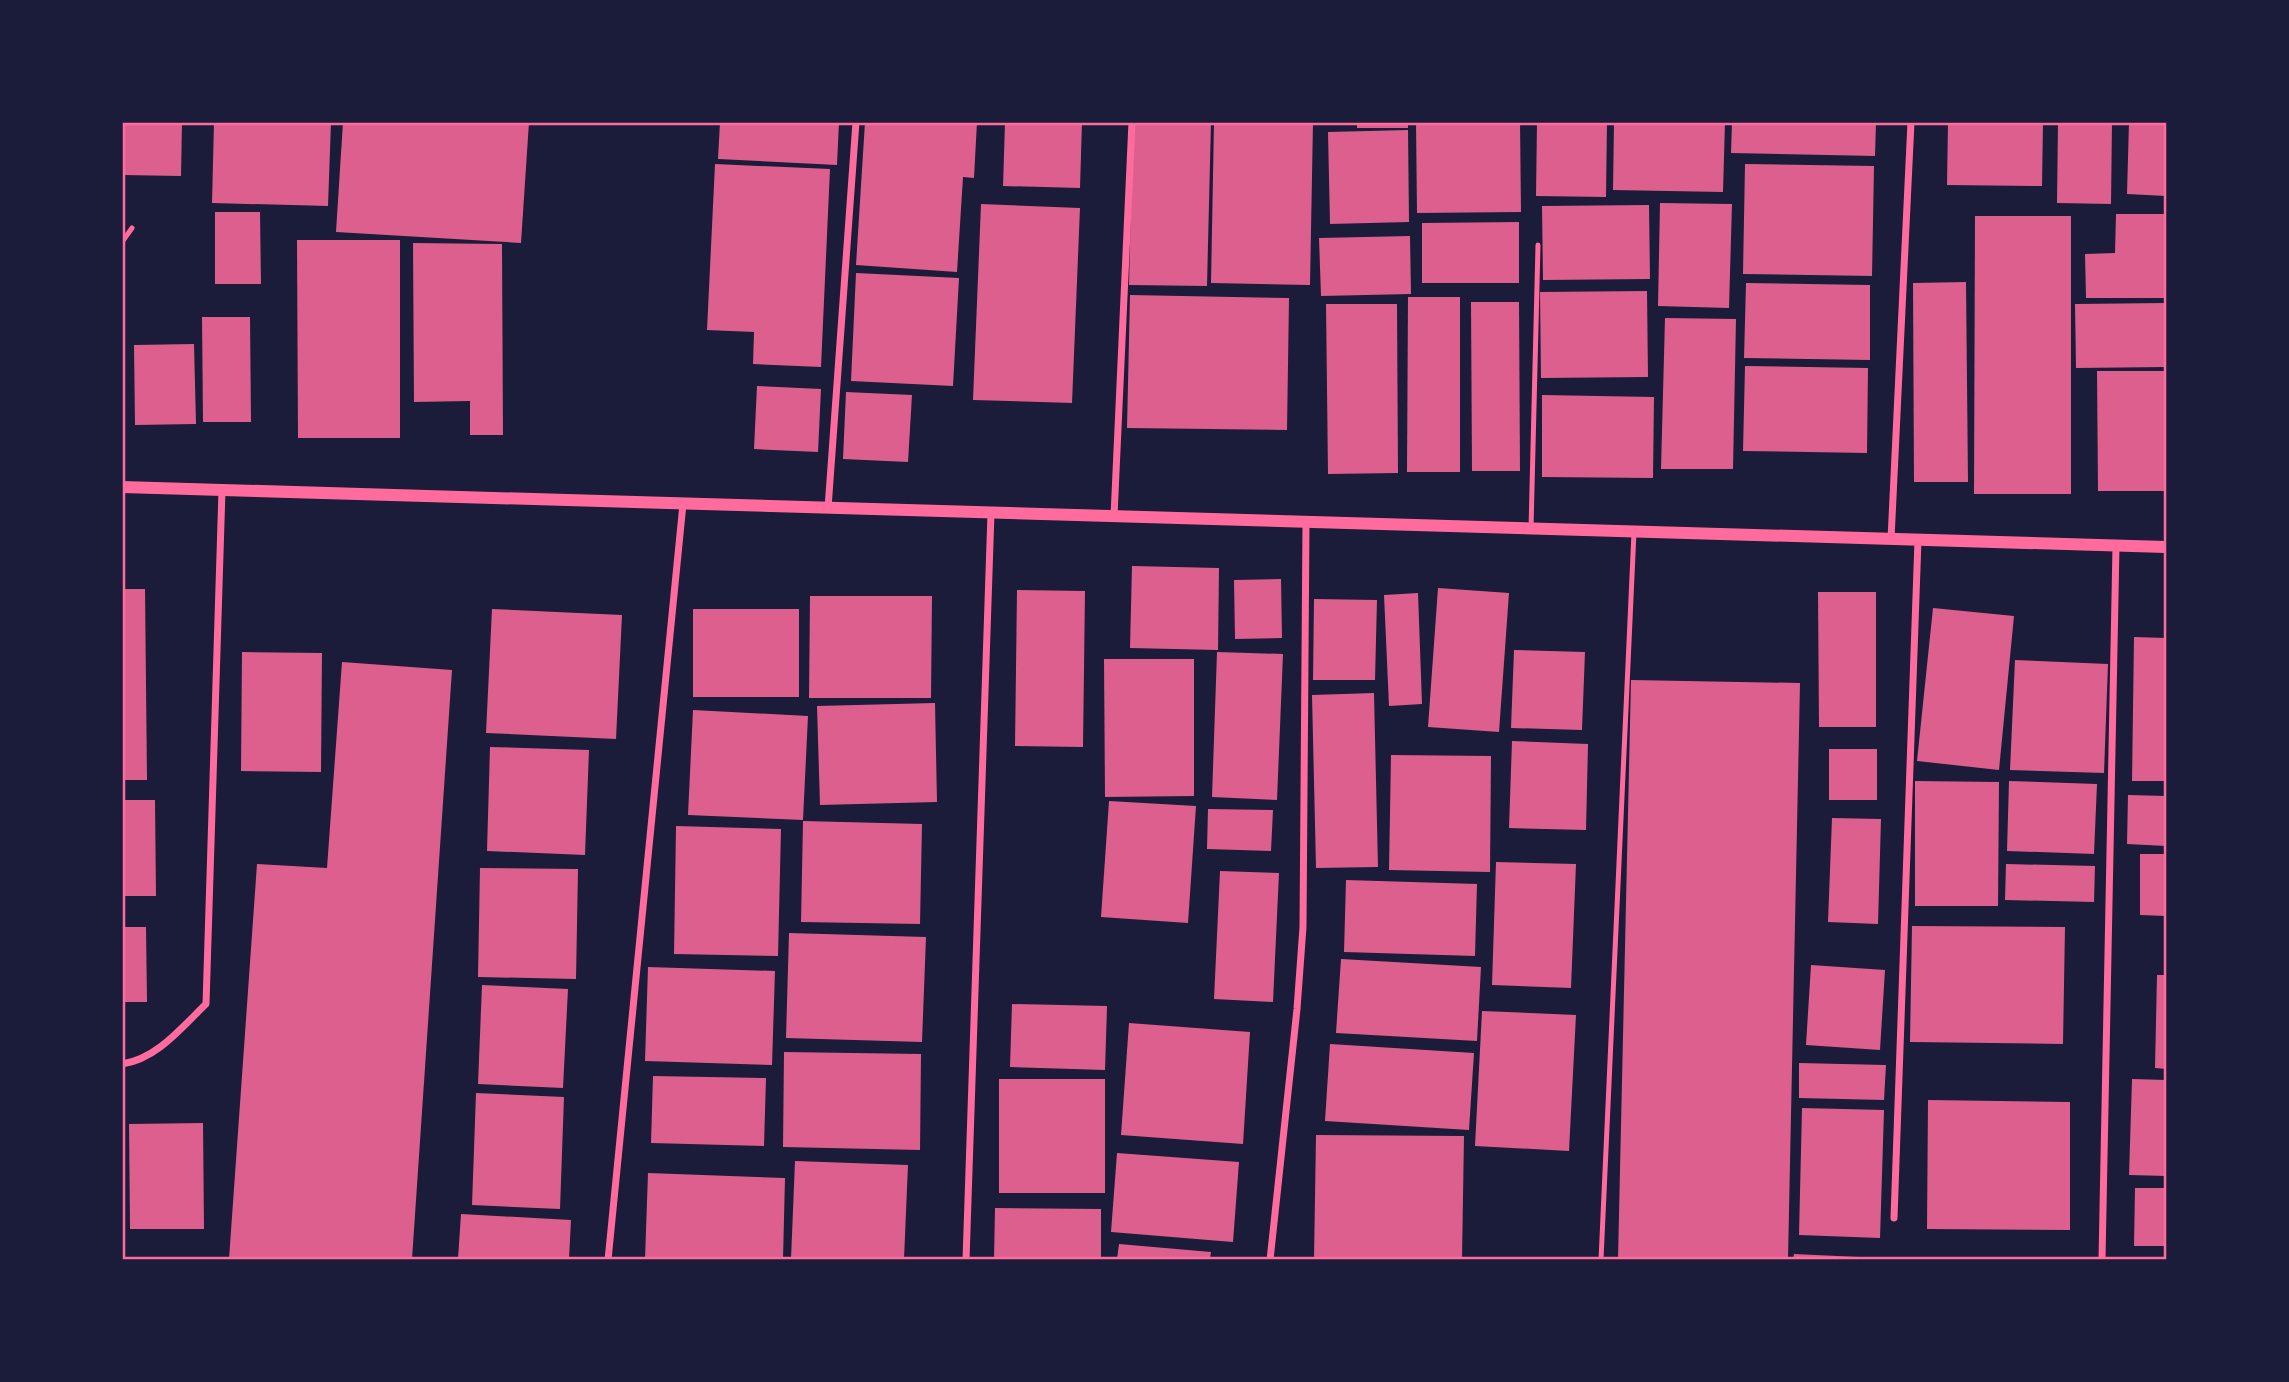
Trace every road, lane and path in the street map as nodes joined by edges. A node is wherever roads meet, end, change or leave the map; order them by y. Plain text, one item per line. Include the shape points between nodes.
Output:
1 (856, 122) edge
2 (1132, 122) edge
3 (1911, 122) edge
4 (132, 228) dead end
5 (122, 242) edge
6 (1538, 245) dead end
7 (122, 487) edge
8 (222, 490) junction
9 (683, 504) junction
10 (828, 508) junction
11 (991, 513) junction
12 (1114, 516) junction
13 (1306, 522) junction
14 (1531, 529) junction
15 (1634, 531) junction
16 (1891, 539) junction
17 (1918, 540) junction
18 (2116, 546) junction
19 (2166, 547) edge
20 (122, 1064) edge
21 (1894, 1218) dead end
22 (608, 1259) edge
23 (965, 1259) edge
24 (1270, 1259) edge
25 (1601, 1259) edge
26 (2102, 1259) edge

1 - 10 street
2 - 12 street
3 - 16 street
4 - 5 lane
6 - 14 lane
7 - 8 street
8 - 9 street
8 - 20 street via 206,1004 160,1047
9 - 10 street
9 - 22 street
10 - 11 street
11 - 12 street
11 - 23 street
12 - 13 street
13 - 14 street
13 - 24 street via 1303,927
14 - 15 street
15 - 16 street
15 - 25 lane
16 - 17 street
17 - 18 street
17 - 21 street
18 - 19 street
18 - 26 street

